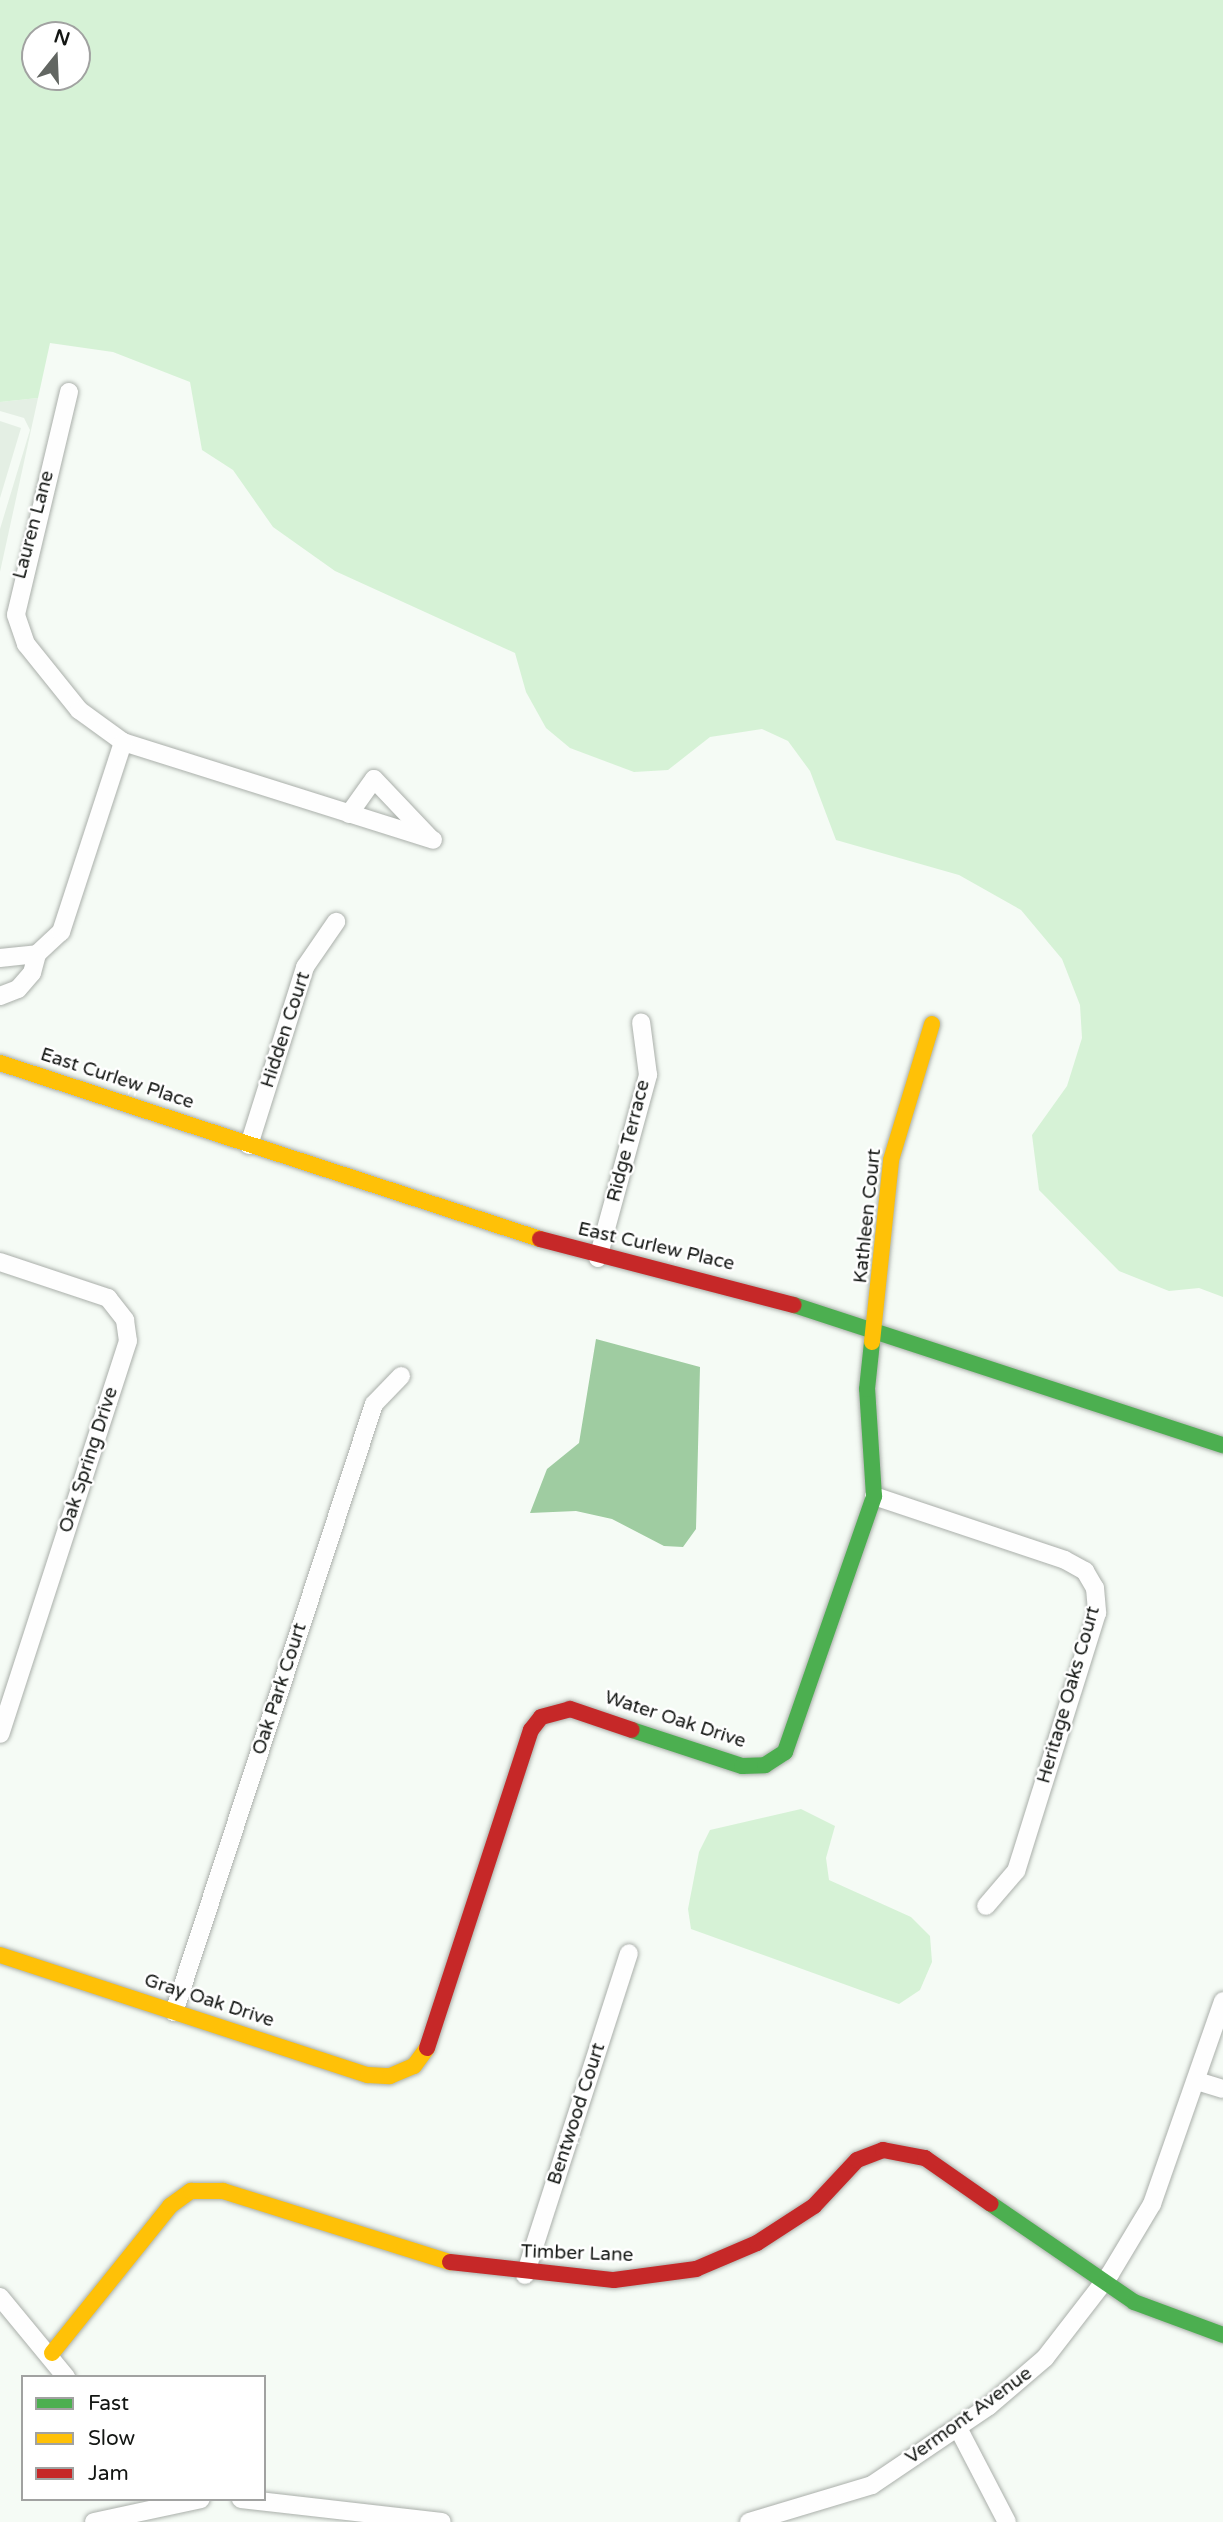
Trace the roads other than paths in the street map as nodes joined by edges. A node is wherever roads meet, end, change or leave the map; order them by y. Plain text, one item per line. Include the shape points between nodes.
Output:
1 (69, 392) dead end
2 (123, 742) junction
3 (349, 814) dead end
4 (336, 922) dead end
5 (37, 954) junction
6 (0, 958) edge
7 (0, 996) edge
8 (641, 1022) dead end
9 (932, 1024) dead end
10 (0, 1063) edge
11 (249, 1144) junction
12 (598, 1258) junction
13 (0, 1262) edge
14 (876, 1334) junction
15 (401, 1376) dead end
16 (1223, 1445) edge
17 (874, 1496) junction
18 (0, 1734) edge
19 (986, 1906) dead end
20 (629, 1953) dead end
21 (0, 1955) edge
22 (1223, 2001) edge
23 (174, 2012) junction
24 (405, 2072) joint
25 (1198, 2081) junction
26 (1223, 2089) edge
27 (525, 2275) junction
28 (1103, 2283) junction
29 (0, 2297) edge
30 (1223, 2335) edge
31 (52, 2353) junction
32 (65, 2375) edge
33 (958, 2428) junction
34 (178, 2501) edge
35 (254, 2501) edge
36 (121, 2506) edge
37 (362, 2517) edge
38 (94, 2522) edge
39 (442, 2522) edge
40 (749, 2522) edge
41 (1007, 2522) edge

1 - 2 street, Lauren Lane via 16,615 26,644 79,710
2 - 3 street, Lauren Lane
2 - 5 street via 61,932
4 - 11 street, Hidden Court via 305,967
5 - 6 street
5 - 7 street via 33,973
8 - 12 street, Ridge Terrace via 648,1075
9 - 14 street, Kathleen Court via 891,1160
10 - 11 street, East Curlew Place
11 - 12 street, East Curlew Place
12 - 14 street, East Curlew Place via 719,1281
13 - 18 street, Oak Spring Drive via 108,1298 125,1320 128,1340
14 - 16 street, East Curlew Place
14 - 17 street, Water Oak Drive via 867,1389
15 - 23 street, Oak Park Court via 373,1404
17 - 19 street, Heritage Oaks Court via 1065,1560 1085,1571 1095,1588 1097,1613 1016,1871
17 - 24 street, Water Oak Drive via 794,1739 774,1761 742,1766 570,1709 541,1717 531,1730 431,2040
20 - 27 street, Bentwood Court
21 - 23 street, Gray Oak Drive
22 - 25 street, Vermont Avenue
23 - 24 street, Gray Oak Drive via 368,2075
25 - 26 street
25 - 28 street, Vermont Avenue via 1158,2192
27 - 28 street, Timber Lane via 614,2280 705,2266 789,2224 858,2160 883,2150 925,2158
27 - 31 street, Timber Lane via 451,2264 223,2191 199,2189 170,2206
28 - 30 street, Timber Lane via 1161,2315
28 - 33 street, Vermont Avenue via 1024,2380
29 - 31 street
31 - 32 street
33 - 40 street, Vermont Avenue via 872,2485
33 - 41 street
34 - 36 street
35 - 37 street
36 - 38 street
37 - 39 street

